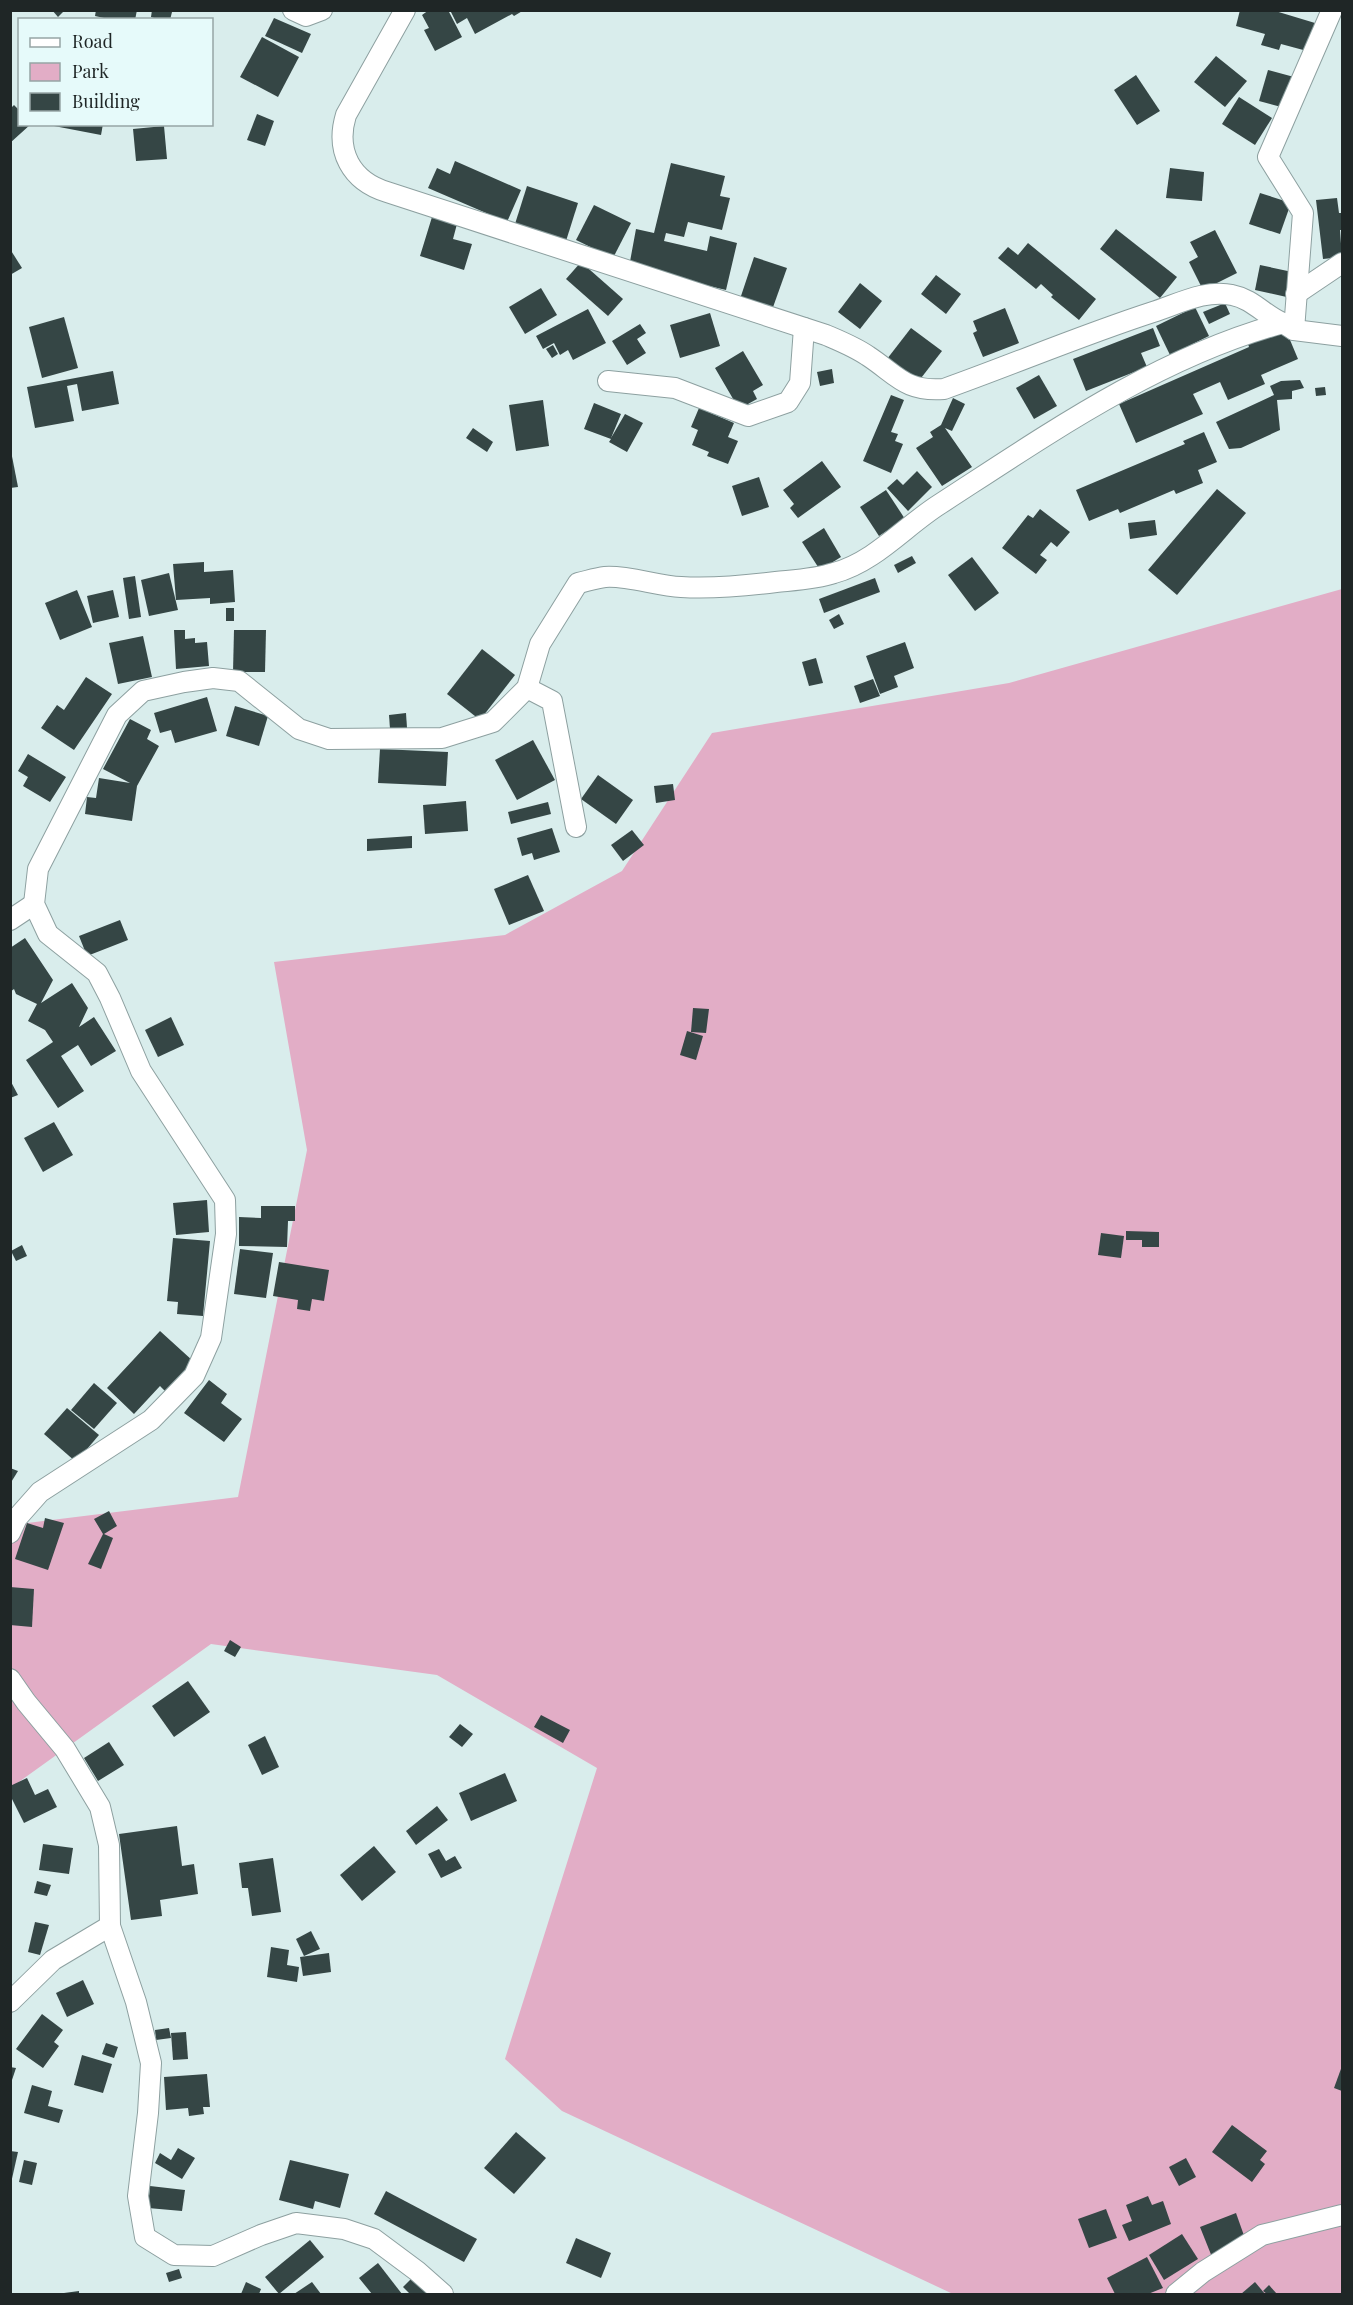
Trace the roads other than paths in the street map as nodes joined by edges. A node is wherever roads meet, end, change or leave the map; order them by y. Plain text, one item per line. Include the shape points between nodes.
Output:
1 (293, 10) edge
2 (322, 10) edge
3 (405, 10) edge
4 (1332, 10) edge
5 (1342, 263) edge
6 (1296, 294) junction
7 (1289, 327) junction
8 (804, 328) junction
9 (1342, 336) edge
10 (608, 381) dead end
11 (527, 688) junction
12 (576, 827) dead end
13 (34, 904) junction
14 (10, 920) edge
15 (10, 1533) edge
16 (10, 1679) edge
17 (110, 1926) junction
18 (10, 2002) edge
19 (1342, 2215) edge
20 (443, 2295) edge
21 (1176, 2295) edge

1 - 2 street via 306,16
3 - 8 street via 342,126 346,158 366,183
4 - 6 street via 1268,157 1303,213
5 - 6 street
6 - 7 street
7 - 8 street via 1244,298 1208,294 1095,331 944,389 929,390 902,382 846,344
7 - 9 street
7 - 11 street via 1244,333 1146,379 1054,430 923,514 865,560 835,573 721,588 679,587 607,577 578,583 540,644
8 - 10 street via 800,383 788,402 748,416 675,388
11 - 12 street via 552,701
11 - 13 street via 493,723 442,738 329,739 300,729 239,681 213,678 143,691 117,715 38,870
13 - 14 street
13 - 15 street via 48,934 97,973 141,1071 225,1200 226,1234 211,1338 194,1376 151,1420 40,1492 17,1518
16 - 17 street via 65,1749 100,1807 110,1845
17 - 18 street via 53,1960
17 - 20 street via 136,2002 151,2063 138,2196 145,2237 174,2254 213,2256 296,2223 344,2229 374,2239
19 - 21 street via 1262,2235 1203,2272

